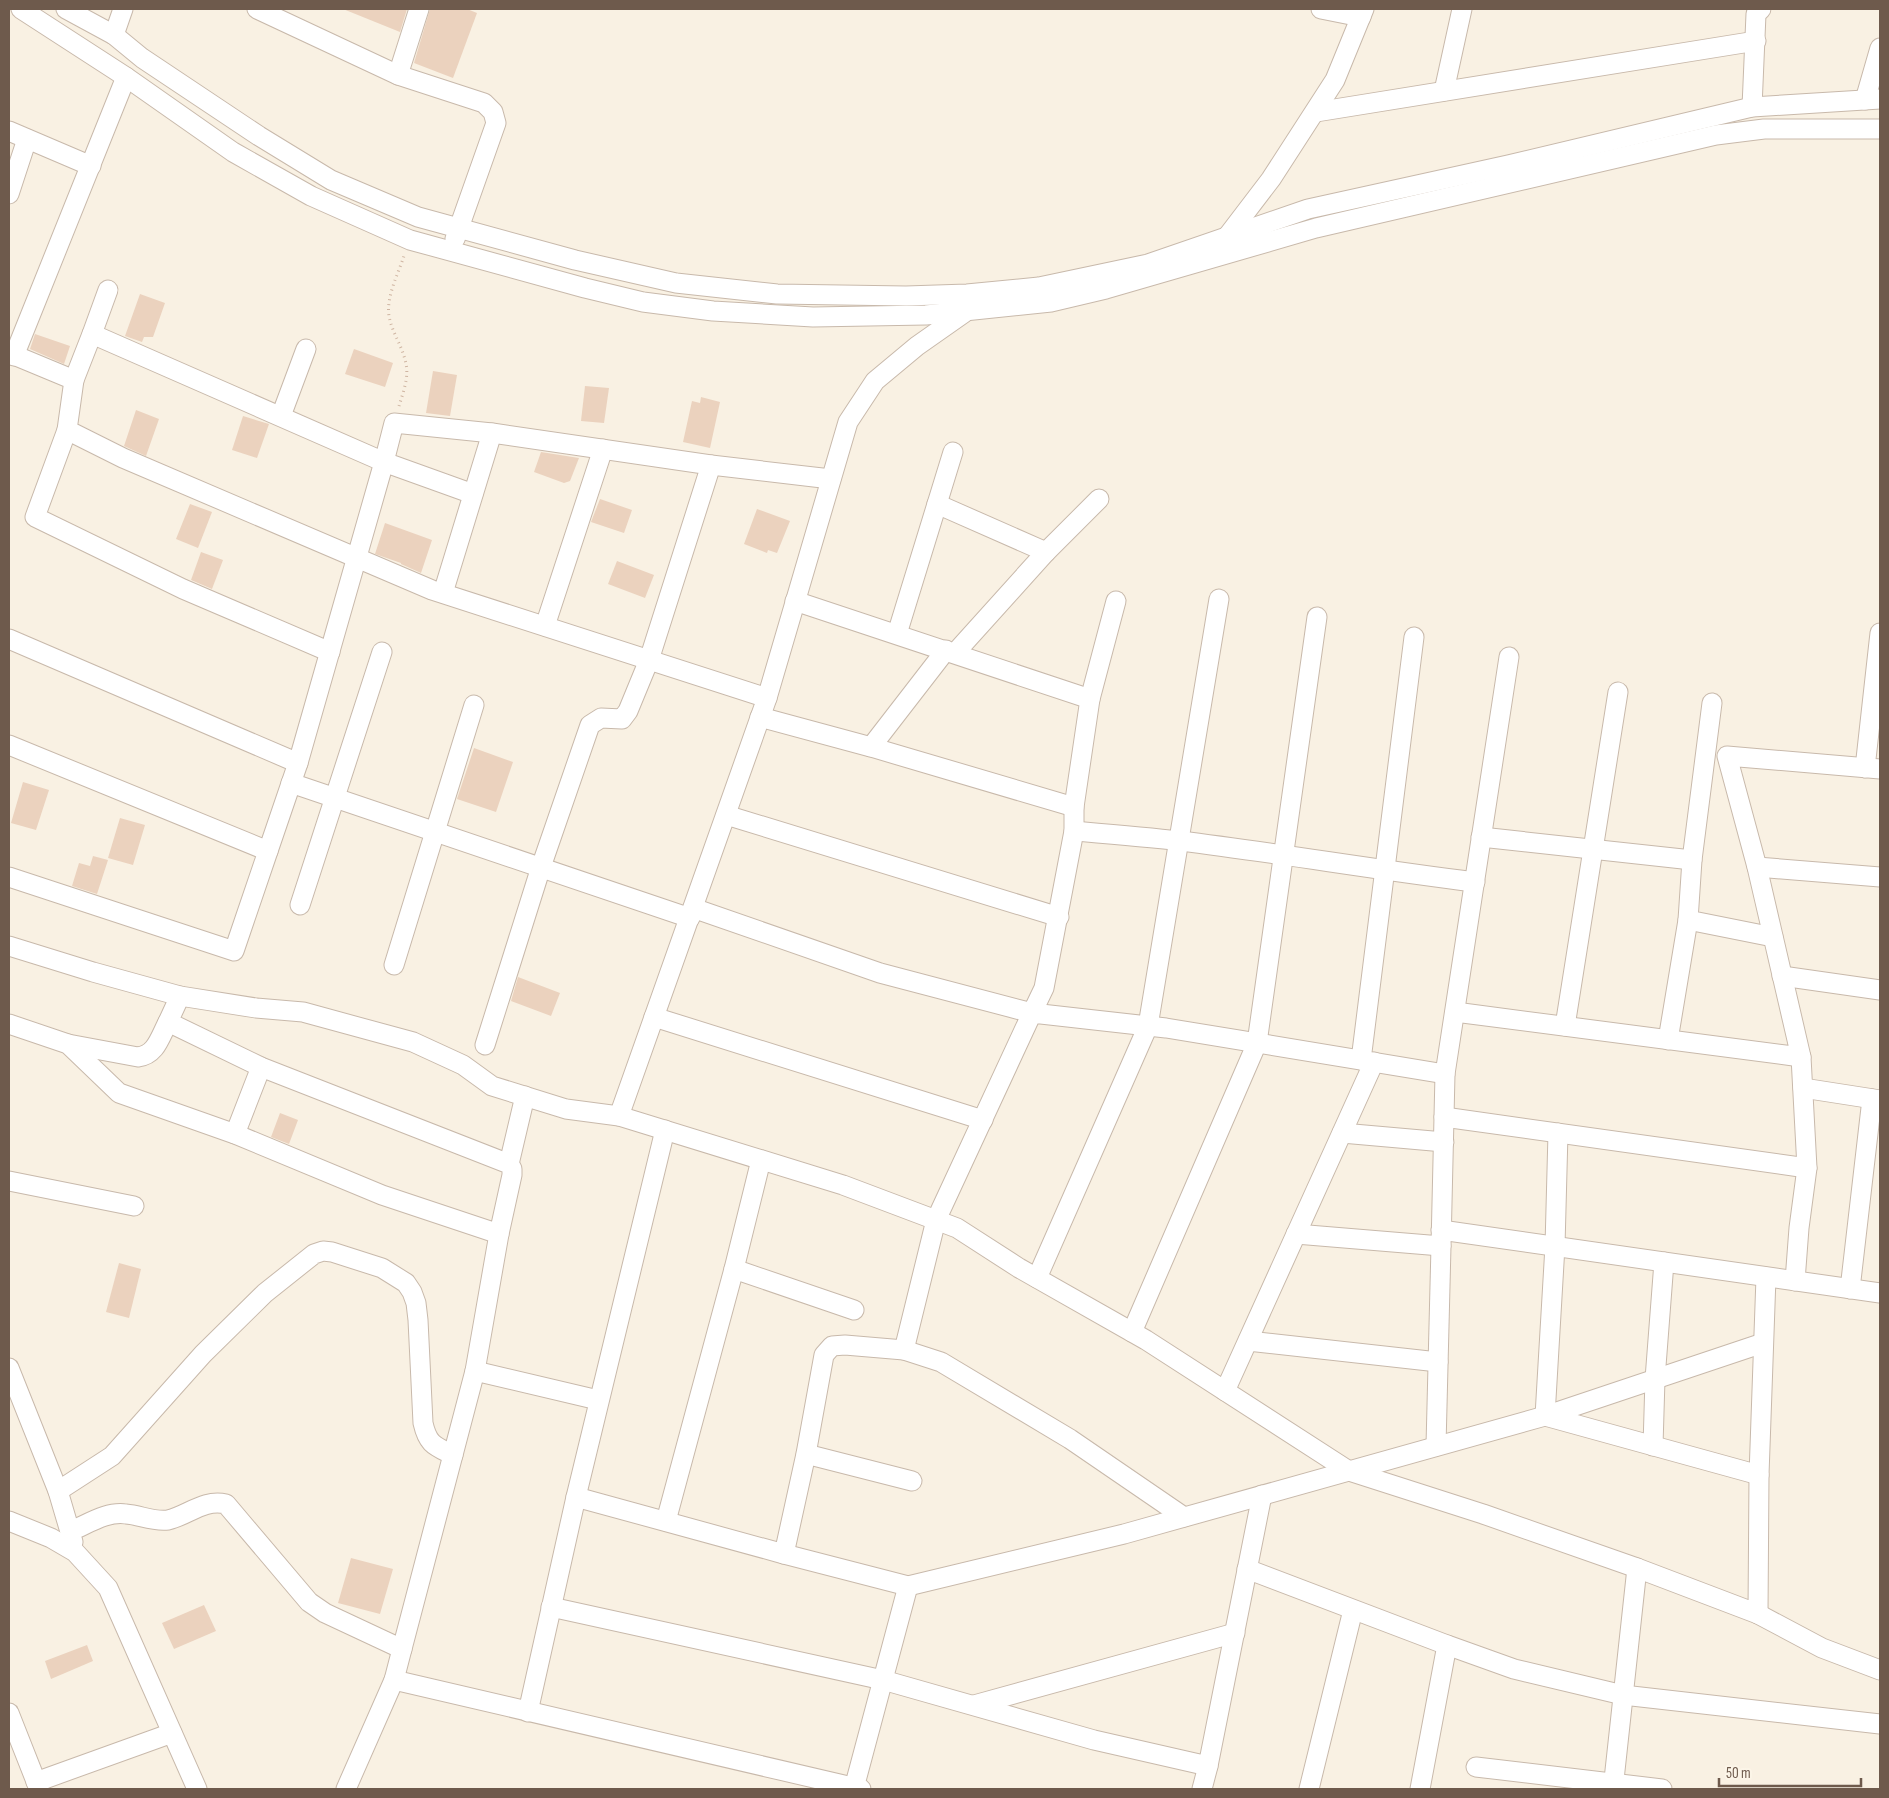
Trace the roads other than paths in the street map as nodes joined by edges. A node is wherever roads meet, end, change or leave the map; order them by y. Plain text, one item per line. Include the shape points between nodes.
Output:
1 (21, 9) edge
2 (66, 9) edge
3 (123, 9) edge
4 (257, 9) edge
5 (419, 9) edge
6 (1321, 9) edge
7 (1462, 9) edge
8 (1756, 10) edge
9 (1362, 13) edge
10 (114, 35) junction
11 (1756, 41) junction
12 (1880, 48) edge
13 (398, 75) junction
14 (126, 77) junction
15 (1444, 91) junction
16 (1873, 100) edge
17 (1752, 107) junction
18 (1316, 112) junction
19 (1880, 130) edge
20 (9, 131) edge
21 (27, 139) junction
22 (91, 166) junction
23 (9, 194) edge
24 (459, 228) junction
25 (1228, 245) junction
26 (451, 252) junction
27 (108, 290) dead end
28 (967, 294) junction
29 (965, 313) junction
30 (92, 334) junction
31 (306, 349) dead end
32 (12, 354) edge
33 (74, 380) junction
34 (281, 416) junction
35 (67, 430) junction
36 (492, 433) junction
37 (603, 449) junction
38 (953, 452) dead end
39 (384, 462) junction
40 (712, 465) junction
41 (831, 479) junction
42 (473, 494) junction
43 (1099, 499) dead end
44 (937, 504) junction
45 (1046, 552) junction
46 (356, 557) junction
47 (443, 593) junction
48 (1219, 599) dead end
49 (795, 601) junction
50 (1116, 601) dead end
51 (1317, 617) dead end
52 (545, 626) junction
53 (1880, 633) edge
54 (897, 634) junction
55 (1414, 636) dead end
56 (9, 639) edge
57 (330, 652) junction
58 (382, 652) dead end
59 (950, 652) junction
60 (1509, 657) dead end
61 (649, 660) junction
62 (1618, 692) dead end
63 (767, 698) junction
64 (1090, 699) junction
65 (1712, 703) dead end
66 (1876, 703) edge
67 (474, 705) dead end
68 (760, 717) junction
69 (9, 745) edge
70 (872, 747) junction
71 (1706, 754) junction
72 (1727, 756) junction
73 (298, 763) junction
74 (1872, 769) edge
75 (291, 782) junction
76 (334, 797) junction
77 (1074, 808) junction
78 (726, 815) junction
79 (434, 831) junction
80 (1074, 831) junction
81 (1482, 837) junction
82 (1179, 841) junction
83 (1594, 849) junction
84 (268, 851) junction
85 (1283, 855) junction
86 (1692, 860) junction
87 (541, 867) junction
88 (1757, 867) junction
89 (1384, 871) junction
90 (9, 877) edge
91 (1880, 877) edge
92 (1475, 882) junction
93 (300, 905) dead end
94 (692, 913) junction
95 (1059, 917) junction
96 (1688, 920) junction
97 (1773, 937) junction
98 (9, 946) edge
99 (394, 964) dead end
100 (1782, 976) junction
101 (1880, 990) edge
102 (180, 996) junction
103 (1455, 1012) junction
104 (1032, 1013) junction
105 (654, 1017) junction
106 (168, 1022) junction
107 (9, 1024) edge
108 (1148, 1026) junction
109 (1565, 1026) junction
110 (1668, 1040) junction
111 (1257, 1043) junction
112 (68, 1044) junction
113 (485, 1045) dead end
114 (1801, 1057) junction
115 (1368, 1061) junction
116 (261, 1067) junction
117 (1445, 1074) junction
118 (1803, 1088) junction
119 (525, 1096) junction
120 (1876, 1100) edge
121 (619, 1116) junction
122 (1444, 1117) junction
123 (983, 1120) junction
124 (665, 1130) junction
125 (1342, 1133) junction
126 (1558, 1133) junction
127 (235, 1134) junction
128 (1444, 1142) junction
129 (761, 1160) junction
130 (509, 1164) junction
131 (1807, 1168) junction
132 (9, 1181) edge
133 (134, 1206) dead end
134 (936, 1220) junction
135 (499, 1234) junction
136 (1296, 1234) junction
137 (1441, 1238) junction
138 (1555, 1246) junction
139 (1664, 1262) junction
140 (734, 1269) junction
141 (1766, 1277) junction
142 (1037, 1278) junction
143 (1795, 1281) junction
144 (1850, 1289) junction
145 (1880, 1293) edge
146 (854, 1310) dead end
147 (1132, 1332) junction
148 (1248, 1341) junction
149 (1763, 1343) junction
150 (904, 1350) junction
151 (1438, 1362) junction
152 (9, 1370) edge
153 (475, 1371) junction
154 (1655, 1379) junction
155 (1225, 1391) junction
156 (598, 1400) junction
157 (1545, 1416) junction
158 (1436, 1446) junction
159 (1653, 1446) junction
160 (806, 1454) junction
161 (454, 1455) junction
162 (1349, 1471) junction
163 (1759, 1475) junction
164 (912, 1481) dead end
165 (58, 1492) junction
166 (1262, 1495) junction
167 (576, 1496) junction
168 (1184, 1517) junction
169 (9, 1521) edge
170 (666, 1521) junction
171 (71, 1531) junction
172 (75, 1552) junction
173 (784, 1554) junction
174 (1637, 1568) junction
175 (1247, 1569) junction
176 (908, 1586) junction
177 (551, 1607) junction
178 (1353, 1610) junction
179 (1758, 1614) junction
180 (1235, 1633) junction
181 (1448, 1645) junction
182 (402, 1650) junction
183 (1880, 1670) edge
184 (394, 1680) junction
185 (883, 1680) junction
186 (1623, 1694) junction
187 (972, 1705) junction
188 (528, 1712) junction
189 (9, 1713) edge
190 (1880, 1724) edge
191 (172, 1733) junction
192 (1208, 1766) junction
193 (1476, 1767) dead end
194 (38, 1786) edge
195 (1613, 1786) edge
196 (858, 1788) edge
197 (197, 1789) edge
198 (346, 1789) edge
199 (1202, 1789) edge
200 (1309, 1789) edge
201 (1420, 1789) edge
202 (1662, 1789) edge

1 - 14 street
2 - 10 street
3 - 10 street
4 - 13 street
5 - 13 street
6 - 9 street
7 - 15 street
8 - 11 street
9 - 18 street via 1335,80
10 - 24 street via 142,58 258,136 331,180 418,217
11 - 15 street
11 - 17 street
12 - 16 street
13 - 24 street via 484,103 493,112 496,123
14 - 22 street
14 - 26 street via 233,152 311,196 410,240
15 - 18 street
16 - 17 street
17 - 25 street via 1308,209
18 - 25 street
19 - 25 street via 1764,129 1716,135 1316,228
20 - 21 street
21 - 22 street
21 - 23 street
22 - 32 street
24 - 26 street
24 - 28 street via 575,260 676,283 776,294
25 - 28 street via 1039,287
25 - 29 street via 1106,289 1051,302
26 - 29 street via 643,302 713,311 813,317
27 - 30 street
28 - 29 street
29 - 41 street via 917,346 875,381 848,422
30 - 33 street
30 - 34 street
31 - 34 street
32 - 33 street
33 - 35 street
34 - 39 street
35 - 46 street via 123,458
35 - 57 street via 35,517 183,589
36 - 37 street
36 - 39 street via 394,423
36 - 42 street
37 - 40 street
37 - 52 street
38 - 44 street
39 - 42 street
39 - 46 street
40 - 41 street
40 - 61 street
41 - 49 street
42 - 47 street
43 - 45 street
44 - 45 street
44 - 54 street
45 - 59 street
46 - 47 street
46 - 57 street
47 - 52 street
48 - 82 street
49 - 54 street
49 - 63 street
50 - 64 street
51 - 85 street
52 - 61 street
53 - 66 street
54 - 59 street
55 - 89 street
56 - 73 street
57 - 73 street
58 - 76 street
59 - 64 street
59 - 70 street
60 - 81 street
61 - 63 street
61 - 87 street via 622,720 600,718 590,724
62 - 83 street
63 - 68 street
64 - 77 street
65 - 71 street
66 - 74 street
67 - 79 street
68 - 70 street
68 - 78 street
69 - 84 street
70 - 77 street
71 - 72 street
71 - 86 street
72 - 74 street
72 - 88 street
73 - 75 street
75 - 76 street
75 - 84 street
76 - 79 street
76 - 93 street
77 - 80 street
78 - 94 street
78 - 95 street
79 - 87 street
79 - 99 street
80 - 82 street
80 - 95 street
81 - 83 street
81 - 92 street
82 - 85 street
82 - 108 street
83 - 86 street
83 - 109 street
84 - 90 street via 234,951
85 - 89 street
85 - 111 street
86 - 96 street
87 - 94 street
87 - 113 street
88 - 91 street
88 - 97 street
89 - 92 street
89 - 115 street
92 - 103 street
94 - 104 street via 880,973
94 - 105 street
95 - 104 street via 1044,988
96 - 97 street
96 - 110 street
97 - 100 street
98 - 102 street
100 - 101 street
100 - 114 street
102 - 106 street
102 - 119 street via 303,1012 413,1042 463,1065 492,1086
103 - 109 street
103 - 117 street
104 - 108 street
104 - 123 street
105 - 121 street
105 - 123 street
106 - 112 street via 146,1056
106 - 116 street
107 - 112 street
108 - 111 street
108 - 142 street
109 - 110 street
110 - 114 street
111 - 115 street
111 - 147 street
112 - 127 street via 119,1093
114 - 118 street
115 - 117 street
115 - 125 street
116 - 127 street
116 - 130 street
117 - 122 street
118 - 120 street
118 - 131 street
119 - 121 street via 566,1109
119 - 130 street
120 - 144 street
121 - 124 street
122 - 126 street
122 - 128 street
123 - 134 street
124 - 129 street
124 - 156 street
125 - 128 street
125 - 136 street
126 - 131 street
126 - 138 street
127 - 135 street via 382,1195
128 - 137 street
129 - 134 street via 843,1185
129 - 140 street
130 - 135 street via 512,1175
131 - 143 street
132 - 133 street
134 - 142 street via 957,1228
134 - 150 street
135 - 153 street
136 - 137 street
136 - 148 street
137 - 138 street
137 - 151 street
138 - 139 street
138 - 157 street
139 - 141 street
139 - 154 street
140 - 146 street
140 - 170 street
141 - 143 street
141 - 149 street
142 - 147 street
143 - 144 street
144 - 145 street
147 - 155 street
148 - 151 street
148 - 155 street
149 - 154 street
149 - 163 street
150 - 160 street via 832,1346 824,1355
150 - 168 street via 941,1362 1062,1434
151 - 158 street
152 - 165 street
153 - 156 street
153 - 161 street
154 - 157 street
154 - 159 street
155 - 162 street
156 - 167 street
157 - 158 street
157 - 159 street
158 - 162 street
159 - 163 street
160 - 164 street
160 - 173 street
161 - 165 street via 433,1445 425,1431 418,1320 412,1292 406,1283 382,1268 323,1251 314,1254 265,1293 203,1354 112,1456
161 - 182 street
162 - 166 street
162 - 174 street
163 - 179 street
165 - 171 street
166 - 168 street
166 - 175 street
167 - 170 street
167 - 177 street
168 - 176 street
169 - 172 street via 52,1538
170 - 173 street
171 - 172 street
171 - 182 street via 115,1514 168,1520 202,1504 226,1504 309,1602
172 - 191 street via 108,1588
173 - 176 street
174 - 179 street
174 - 186 street
175 - 178 street
175 - 180 street
176 - 185 street
177 - 185 street
177 - 188 street
178 - 181 street
178 - 200 street
179 - 183 street via 1822,1648
180 - 187 street
180 - 192 street
181 - 186 street via 1514,1669
181 - 201 street
182 - 184 street
184 - 188 street
184 - 198 street
185 - 187 street
185 - 196 street
186 - 190 street
186 - 195 street
187 - 192 street via 1094,1740
188 - 196 street
189 - 194 street
191 - 194 street
191 - 197 street
192 - 199 street
193 - 195 street
195 - 202 street

